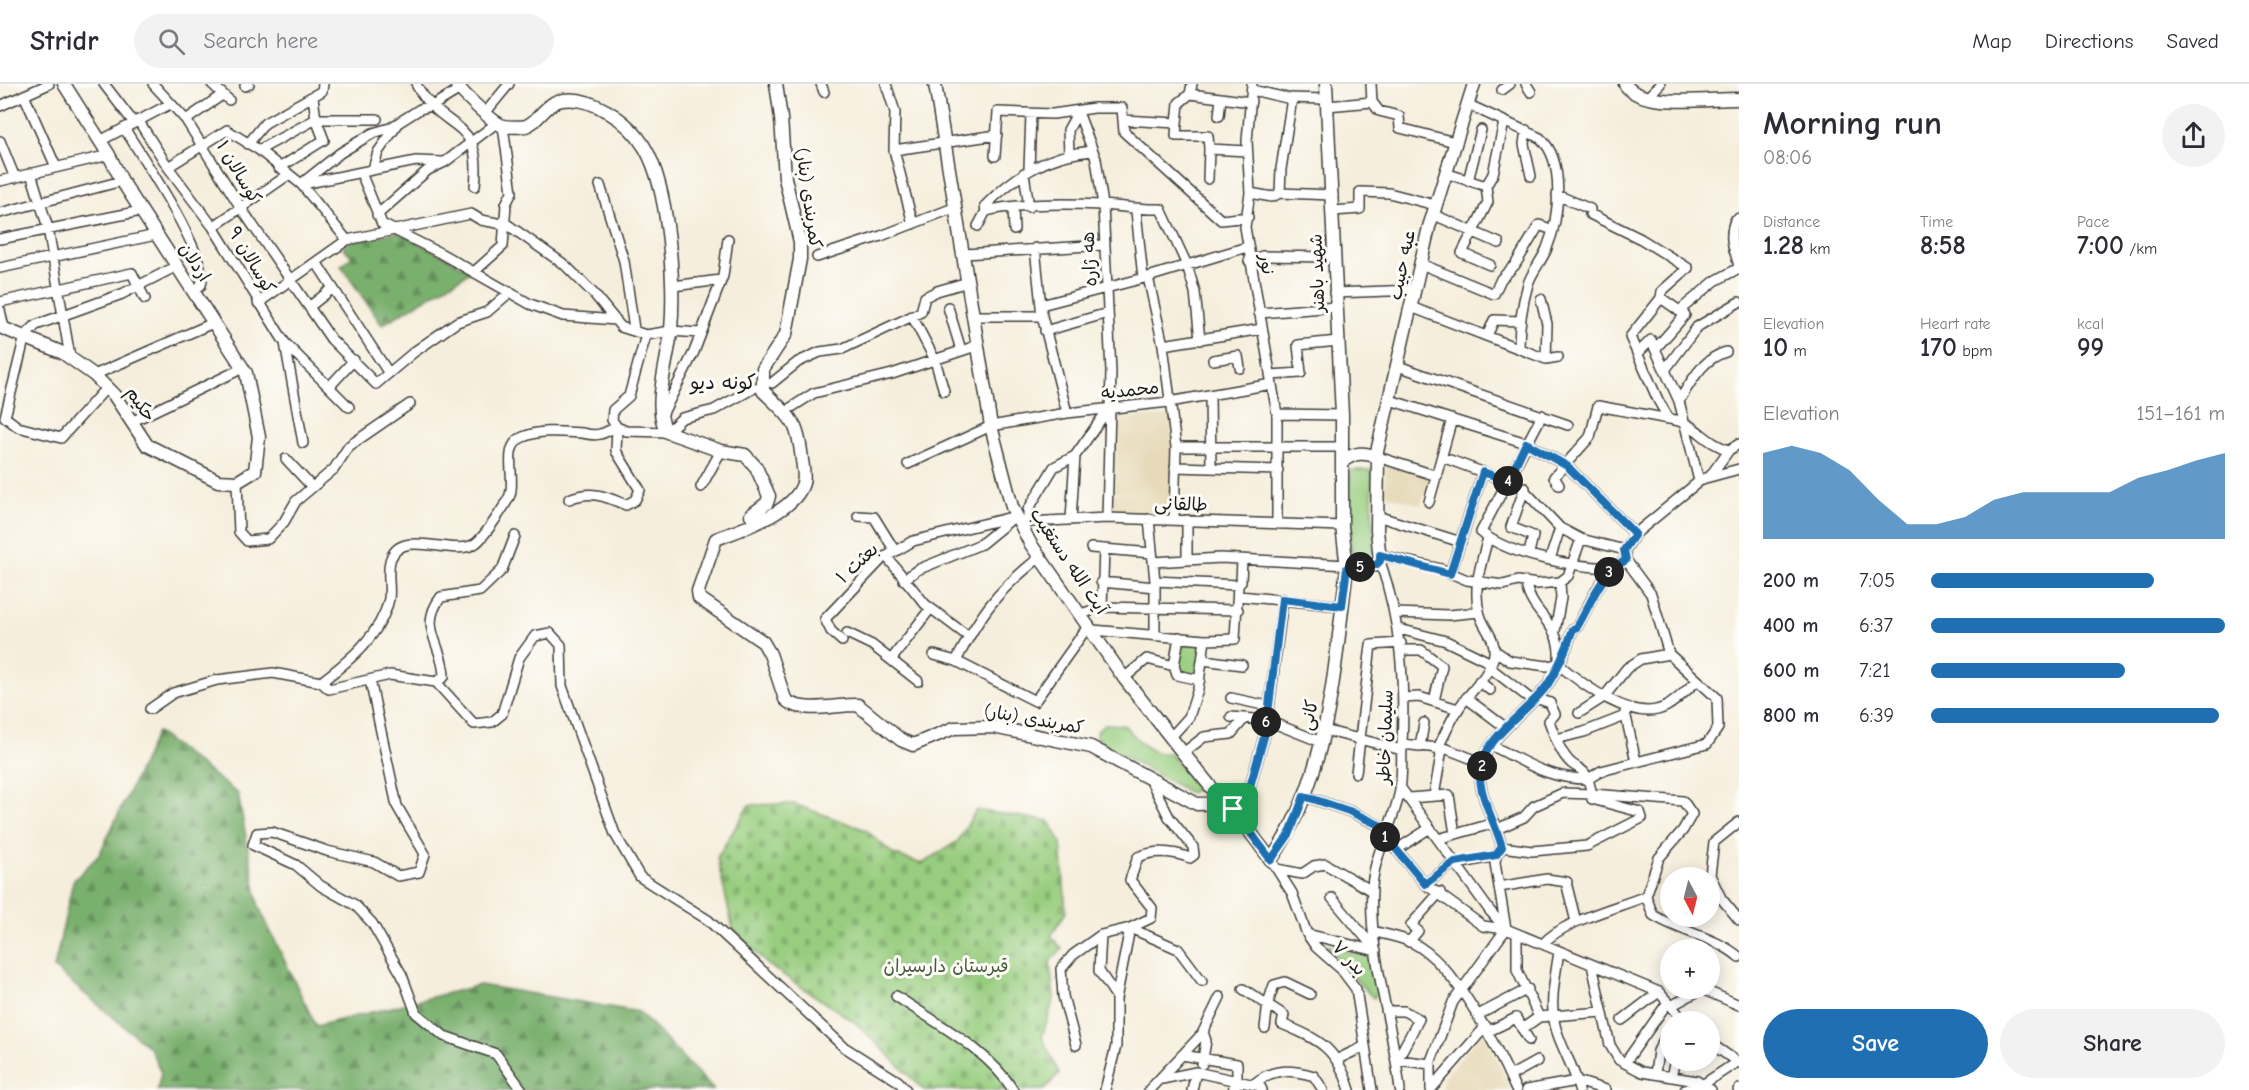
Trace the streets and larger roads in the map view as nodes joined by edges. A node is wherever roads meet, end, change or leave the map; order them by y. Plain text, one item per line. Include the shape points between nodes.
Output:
1 (49, 84) edge
2 (64, 84) edge
3 (104, 84) edge
4 (167, 84) edge
5 (213, 84) edge
6 (323, 84) edge
7 (509, 84) edge
8 (776, 84) edge
9 (886, 84) edge
10 (935, 84) edge
11 (1326, 84) edge
12 (1371, 84) edge
13 (1474, 84) edge
14 (1625, 84) edge
15 (1660, 84) edge
16 (417, 86) dead end
17 (155, 87) edge
18 (458, 87) edge
19 (1252, 87) edge
20 (1191, 89) edge
21 (24, 95) junction
22 (313, 97) junction
23 (1221, 98) junction
24 (1292, 98) junction
25 (1647, 98) junction
26 (1739, 99) edge
27 (1251, 102) junction
28 (1372, 102) junction
29 (1326, 103) junction
30 (170, 104) junction
31 (1467, 104) junction
32 (0, 106) edge
33 (432, 106) junction
34 (486, 112) junction
35 (1078, 112) junction
36 (1031, 114) junction
37 (1219, 116) dead end
38 (316, 119) junction
39 (376, 119) dead end
40 (186, 120) junction
41 (1123, 120) junction
42 (136, 122) junction
43 (1504, 122) junction
44 (398, 123) junction
45 (1177, 123) junction
46 (501, 124) junction
47 (124, 128) junction
48 (1481, 130) dead end
49 (1526, 130) junction
50 (997, 135) junction
51 (324, 140) junction
52 (472, 140) junction
53 (0, 141) edge
54 (100, 141) junction
55 (1455, 142) junction
56 (248, 144) junction
57 (945, 145) junction
58 (203, 146) junction
59 (1209, 148) junction
60 (259, 150) junction
61 (894, 150) junction
62 (1093, 151) junction
63 (1247, 151) junction
64 (1069, 153) junction
65 (109, 155) junction
66 (995, 156) dead end
67 (335, 158) junction
68 (445, 162) junction
69 (56, 167) junction
70 (168, 167) junction
71 (279, 168) junction
72 (373, 169) junction
73 (1026, 171) junction
74 (31, 173) junction
75 (361, 173) junction
76 (1445, 173) junction
77 (288, 175) junction
78 (1531, 176) dead end
79 (15, 178) junction
80 (1208, 179) dead end
81 (122, 181) junction
82 (1468, 181) junction
83 (0, 182) edge
84 (301, 184) junction
85 (600, 185) dead end
86 (475, 186) dead end
87 (1486, 186) junction
88 (1250, 193) junction
89 (1280, 193) junction
90 (1333, 195) junction
91 (1557, 195) junction
92 (42, 203) junction
93 (1103, 205) junction
94 (956, 207) junction
95 (1013, 207) junction
96 (1029, 207) junction
97 (241, 208) junction
98 (1434, 209) junction
99 (141, 211) junction
100 (986, 211) junction
101 (1136, 211) junction
102 (1333, 211) junction
103 (0, 213) edge
104 (377, 215) junction
105 (1248, 217) junction
106 (1739, 218) edge
107 (505, 224) junction
108 (912, 224) junction
109 (978, 226) dead end
110 (213, 227) junction
111 (48, 228) junction
112 (393, 230) junction
113 (1014, 230) dead end
114 (1475, 231) junction
115 (1553, 231) junction
116 (156, 235) junction
117 (0, 239) edge
118 (728, 239) dead end
119 (347, 240) junction
120 (1499, 243) dead end
121 (1103, 245) junction
122 (1247, 247) junction
123 (1035, 248) junction
124 (965, 254) junction
125 (53, 256) junction
126 (817, 257) dead end
127 (1333, 257) junction
128 (1249, 261) junction
129 (316, 262) junction
130 (1421, 264) junction
131 (1187, 265) junction
132 (1490, 265) dead end
133 (177, 266) junction
134 (1739, 267) edge
135 (0, 268) edge
136 (474, 272) junction
137 (1146, 278) junction
138 (721, 280) junction
139 (290, 281) junction
140 (968, 282) junction
141 (140, 285) junction
142 (673, 285) junction
143 (333, 288) junction
144 (1107, 288) junction
145 (59, 289) junction
146 (1415, 290) junction
147 (193, 291) junction
148 (510, 292) junction
149 (1334, 292) junction
150 (1661, 298) junction
151 (145, 299) dead end
152 (1541, 299) dead end
153 (0, 302) edge
154 (1739, 302) edge
155 (258, 303) junction
156 (1041, 305) junction
157 (309, 307) junction
158 (1335, 307) junction
159 (1411, 307) junction
160 (948, 308) dead end
161 (0, 310) edge
162 (1108, 313) junction
163 (1259, 313) junction
164 (1682, 313) junction
165 (64, 314) junction
166 (912, 316) junction
167 (975, 316) junction
168 (1042, 316) junction
169 (616, 320) junction
170 (1520, 321) junction
171 (213, 323) junction
172 (2, 327) edge
173 (634, 329) junction
174 (1262, 329) junction
175 (671, 331) junction
176 (1045, 331) junction
177 (700, 333) junction
178 (646, 335) junction
179 (25, 336) junction
180 (1487, 336) junction
181 (1218, 338) junction
182 (1200, 340) junction
183 (1338, 341) junction
184 (285, 343) junction
185 (979, 345) junction
186 (1163, 345) junction
187 (1519, 348) junction
188 (1656, 348) junction
189 (961, 350) junction
190 (1726, 352) dead end
191 (1638, 353) junction
192 (70, 357) junction
193 (1558, 357) dead end
194 (1546, 358) junction
195 (354, 360) junction
196 (935, 360) junction
197 (1398, 366) junction
198 (243, 368) junction
199 (1240, 368) dead end
200 (1665, 370) junction
201 (388, 372) junction
202 (94, 375) junction
203 (1271, 380) junction
204 (772, 383) dead end
205 (107, 387) junction
206 (329, 387) junction
207 (754, 388) dead end
208 (944, 391) dead end
209 (1210, 395) junction
210 (1390, 400) junction
211 (1679, 401) junction
212 (1169, 402) junction
213 (410, 404) dead end
214 (349, 407) dead end
215 (792, 407) dead end
216 (1109, 408) junction
217 (1066, 413) junction
218 (1277, 414) junction
219 (662, 415) junction
220 (1342, 415) junction
221 (1542, 415) junction
222 (1452, 419) junction
223 (1669, 419) junction
224 (1684, 421) junction
225 (131, 422) junction
226 (1568, 425) dead end
227 (991, 426) junction
228 (617, 427) junction
229 (668, 432) junction
230 (303, 442) dead end
231 (1526, 443) junction
232 (1739, 444) edge
233 (1211, 446) junction
234 (1176, 447) junction
235 (1279, 447) junction
236 (1343, 447) junction
237 (1729, 450) junction
238 (721, 451) junction
239 (1075, 456) junction
240 (1377, 456) junction
241 (1442, 457) junction
242 (286, 459) dead end
243 (1343, 461) junction
244 (908, 464) dead end
245 (1567, 466) junction
246 (1175, 467) junction
247 (1211, 468) junction
248 (1739, 469) edge
249 (1278, 470) junction
250 (1483, 472) junction
251 (1437, 476) junction
252 (1710, 476) junction
253 (1508, 481) junction
254 (1699, 481) junction
255 (237, 482) junction
256 (1559, 485) dead end
257 (312, 488) junction
258 (701, 488) dead end
259 (1524, 490) junction
260 (569, 499) dead end
261 (1429, 502) dead end
262 (858, 516) dead end
263 (1377, 516) junction
264 (1107, 518) junction
265 (755, 519) junction
266 (1149, 519) junction
267 (1071, 520) junction
268 (1174, 520) junction
269 (1187, 520) junction
270 (1022, 521) junction
271 (1277, 524) junction
272 (1342, 526) junction
273 (1560, 528) junction
274 (1635, 534) junction
275 (515, 536) dead end
276 (1488, 538) junction
277 (1581, 539) junction
278 (1461, 543) junction
279 (1091, 548) dead end
280 (1104, 549) junction
281 (895, 551) junction
282 (1528, 553) junction
283 (1625, 555) junction
284 (886, 556) junction
285 (1040, 557) junction
286 (1152, 557) junction
287 (1380, 558) junction
288 (1187, 559) junction
289 (1550, 559) junction
290 (1242, 560) junction
291 (1347, 566) junction
292 (1573, 566) junction
293 (1612, 568) junction
294 (1450, 574) junction
295 (904, 580) junction
296 (1477, 581) junction
297 (1101, 582) junction
298 (1560, 582) junction
299 (1526, 583) junction
300 (1155, 584) junction
301 (1238, 585) junction
302 (1239, 596) junction
303 (1282, 599) junction
304 (1342, 606) junction
305 (1102, 607) junction
306 (1156, 608) junction
307 (930, 609) junction
308 (1238, 610) junction
309 (1479, 612) junction
310 (1395, 613) junction
311 (1081, 614) junction
312 (1091, 628) junction
313 (1399, 629) junction
314 (1555, 631) junction
315 (1155, 635) junction
316 (969, 637) junction
317 (1179, 637) junction
318 (1205, 640) junction
319 (1401, 646) junction
320 (1494, 650) junction
321 (1669, 654) junction
322 (934, 655) dead end
323 (891, 660) junction
324 (1203, 660) junction
325 (956, 662) junction
326 (1558, 664) junction
327 (1242, 665) dead end
328 (1490, 665) junction
329 (1174, 666) junction
330 (1124, 678) junction
331 (369, 680) junction
332 (1200, 680) junction
333 (918, 681) dead end
334 (1479, 681) junction
335 (1697, 681) junction
336 (321, 682) junction
337 (436, 682) junction
338 (1490, 690) dead end
339 (1604, 697) junction
340 (1231, 698) dead end
341 (1404, 698) junction
342 (1466, 698) junction
343 (1534, 699) junction
344 (1434, 701) junction
345 (1623, 704) junction
346 (1268, 706) junction
347 (150, 709) dead end
348 (1458, 709) junction
349 (1579, 713) dead end
350 (1625, 716) junction
351 (1231, 717) dead end
352 (1245, 718) junction
353 (1266, 720) junction
354 (1424, 723) dead end
355 (1505, 727) junction
356 (1323, 736) junction
357 (1170, 738) junction
358 (1556, 739) junction
359 (1361, 741) junction
360 (1493, 746) junction
361 (1402, 747) junction
362 (1420, 747) junction
363 (1439, 749) junction
364 (1183, 753) junction
365 (1636, 762) junction
366 (1483, 763) junction
367 (1356, 773) dead end
368 (1150, 779) junction
369 (1588, 779) junction
370 (1400, 787) junction
371 (1592, 794) junction
372 (1304, 796) junction
373 (1434, 796) junction
374 (1409, 798) junction
375 (1228, 806) junction
376 (1739, 822) edge
377 (1496, 826) junction
378 (1430, 828) junction
379 (1386, 833) junction
380 (1455, 834) junction
381 (1438, 839) junction
382 (1502, 847) junction
383 (1396, 850) junction
384 (1496, 855) junction
385 (1456, 863) junction
386 (1274, 865) junction
387 (1425, 884) junction
388 (1499, 887) junction
389 (1372, 891) junction
390 (1440, 892) junction
391 (1646, 896) junction
392 (1332, 898) dead end
393 (1739, 920) edge
394 (1576, 922) junction
395 (1130, 928) junction
396 (1506, 929) junction
397 (1373, 931) junction
398 (1307, 934) junction
399 (1517, 934) junction
400 (1101, 935) junction
401 (1409, 942) junction
402 (1543, 944) junction
403 (1376, 951) junction
404 (1559, 951) junction
405 (1739, 957) edge
406 (1592, 965) junction
407 (1202, 981) dead end
408 (1243, 989) dead end
409 (1528, 990) junction
410 (1460, 991) junction
411 (1659, 992) junction
412 (1310, 994) dead end
413 (896, 996) dead end
414 (1116, 996) junction
415 (1220, 998) dead end
416 (1268, 1004) junction
417 (1739, 1005) edge
418 (1387, 1011) junction
419 (1672, 1011) edge
420 (1602, 1012) junction
421 (1478, 1015) junction
422 (1539, 1017) junction
423 (1554, 1018) junction
424 (1622, 1020) dead end
425 (1660, 1025) edge
426 (1265, 1028) dead end
427 (1487, 1029) junction
428 (1522, 1029) junction
429 (1203, 1032) junction
430 (1529, 1040) dead end
431 (1076, 1045) dead end
432 (1365, 1046) junction
433 (1660, 1047) edge
434 (1720, 1050) edge
435 (1182, 1055) junction
436 (1338, 1059) junction
437 (1203, 1060) junction
438 (1397, 1060) junction
439 (1537, 1061) dead end
440 (1738, 1063) edge
441 (1431, 1064) junction
442 (1625, 1064) junction
443 (1672, 1071) edge
444 (1199, 1072) junction
445 (1655, 1074) junction
446 (1510, 1076) junction
447 (1671, 1077) junction
448 (1237, 1080) junction
449 (1157, 1081) junction
450 (1578, 1085) edge
451 (1258, 1087) edge
452 (1706, 1087) edge
453 (1432, 1089) edge
454 (522, 1090) edge
455 (906, 1090) edge
456 (1013, 1090) edge
457 (1105, 1090) edge
458 (1149, 1090) edge
459 (1192, 1090) edge
460 (1233, 1090) edge
461 (1323, 1090) edge
462 (1350, 1090) edge
463 (1372, 1090) edge
464 (1400, 1090) edge
465 (1516, 1090) edge
466 (1526, 1090) edge
467 (1606, 1090) edge
468 (1685, 1090) edge

1 - 21 street
2 - 54 street, اردلان
3 - 42 street, کوسالان ۹
4 - 17 street
5 - 40 street via 226,97
6 - 22 street via 322,91
7 - 34 street
8 - 265 street, کمربندی (بنار) via 785,178 795,214 800,259 786,334 763,369 763,391 786,412 799,431 804,482 792,502
9 - 61 street via 895,112
10 - 57 street, آیت الله دستغیب
11 - 29 street, شهید باهنر
12 - 28 street
13 - 31 street, عبه حبیب
14 - 25 street
15 - 25 street
16 - 33 street
17 - 30 street, کوسالان ۱
18 - 33 street
18 - 34 street
19 - 24 street
19 - 27 street, نور
20 - 23 street
20 - 45 street via 1179,102
21 - 32 street
21 - 69 street
22 - 38 street
22 - 56 street via 265,123
23 - 27 street
23 - 37 street
24 - 29 street
24 - 89 street
25 - 26 street
27 - 63 street, نور
28 - 29 street
28 - 55 street via 1379,111 1399,116 1400,128
29 - 90 street, شهید باهنر
30 - 40 street, کوسالان ۱
30 - 42 street
31 - 43 street
31 - 55 street, عبه حبیب
33 - 44 street
33 - 52 street
34 - 46 street
35 - 36 street
35 - 41 street via 1122,108
35 - 62 street, هه ژاره
35 - 64 street via 1068,130
36 - 50 street via 998,112
36 - 73 street
38 - 39 street
38 - 51 street
38 - 60 street
40 - 58 street, کوسالان ۱
41 - 45 street
41 - 105 street via 1124,132 1221,220
42 - 47 street
42 - 70 street, کوسالان ۹
43 - 49 street
43 - 87 street via 1493,174
44 - 67 street via 373,133
44 - 72 street via 378,152
45 - 59 street via 1176,136 1208,136
46 - 52 street
46 - 107 street via 512,192 506,204
46 - 142 street via 527,126 561,101 591,105 630,127 655,170
47 - 54 street
47 - 147 street via 175,210 202,270 201,285
48 - 82 street
49 - 78 street via 1524,144
49 - 91 street via 1547,145
50 - 57 street
50 - 66 street
51 - 67 street
51 - 71 street
52 - 68 street
52 - 86 street via 478,161
53 - 79 street
54 - 65 street, اردلان
55 - 76 street, عبه حبیب
56 - 58 street via 227,130
56 - 60 street
57 - 61 street
57 - 94 street, آیت الله دستغیب
58 - 70 street
58 - 97 street, کوسالان ۱
59 - 63 street
59 - 80 street
60 - 71 street
61 - 108 street
62 - 64 street
62 - 93 street, هه ژاره
63 - 88 street, نور
64 - 73 street
65 - 69 street
65 - 81 street, اردلان
67 - 84 street
68 - 72 street via 416,161
68 - 104 street via 428,170
69 - 74 street
70 - 110 street, کوسالان ۹
71 - 77 street
72 - 75 street
73 - 96 street
73 - 100 street via 985,206
74 - 79 street
74 - 92 street
75 - 84 street
75 - 104 street
76 - 82 street
76 - 98 street, عبه حبیب
77 - 84 street
77 - 97 street
79 - 83 street
81 - 92 street
81 - 99 street, اردلان
82 - 87 street
84 - 119 street
85 - 173 street via 624,261
87 - 114 street via 1488,202
88 - 89 street via 1272,198
88 - 105 street, نور
89 - 90 street
90 - 102 street, شهید باهنر
91 - 115 street
91 - 150 street via 1590,209 1590,214 1688,268 1662,291
92 - 103 street
92 - 111 street
93 - 96 street
93 - 101 street
93 - 121 street, هه ژاره
94 - 108 street
94 - 124 street, آیت الله دستغیب
95 - 96 street
95 - 100 street
95 - 113 street
97 - 110 street
97 - 139 street, کوسالان ۱
98 - 102 street via 1389,193 1360,192 1360,209
98 - 114 street
98 - 130 street, عبه حبیب
99 - 111 street
99 - 116 street, اردلان
100 - 109 street
101 - 131 street via 1161,209
101 - 137 street
102 - 127 street, شهید باهنر
104 - 112 street via 382,224
105 - 122 street, نور
106 - 134 street via 1735,220 1730,242
107 - 112 street via 471,214
107 - 136 street via 503,246
107 - 169 street via 565,265
108 - 126 street
110 - 155 street, کوسالان ۹
111 - 117 street
111 - 125 street
112 - 119 street
112 - 136 street
114 - 120 street
114 - 132 street via 1462,253
115 - 130 street via 1539,225 1494,294
115 - 170 street via 1528,282
116 - 125 street
116 - 133 street, اردلان
118 - 138 street
119 - 129 street
121 - 123 street
121 - 144 street, هه ژاره
122 - 128 street, نور
122 - 131 street
123 - 124 street
123 - 156 street
124 - 140 street, آیت الله دستغیب
125 - 135 street
125 - 145 street
127 - 128 street via 1262,256
127 - 149 street, شهید باهنر
128 - 163 street, نور
129 - 139 street
129 - 143 street
130 - 146 street, عبه حبیب
131 - 137 street
131 - 182 street via 1195,292
133 - 141 street
133 - 147 street, اردلان
134 - 164 street via 1715,281
136 - 148 street
137 - 144 street
137 - 186 street
138 - 142 street
138 - 177 street
139 - 155 street
139 - 157 street, کوسالان ۱
140 - 166 street via 925,297 921,312
140 - 167 street, آیت الله دستغیب
141 - 145 street via 132,273
141 - 151 street
141 - 165 street
142 - 175 street
143 - 157 street
143 - 201 street
144 - 156 street
144 - 162 street, هه ژاره
145 - 153 street
145 - 165 street
146 - 149 street
146 - 159 street, عبه حبیب
147 - 171 street, اردلان
148 - 169 street via 563,316
148 - 201 street via 487,312 457,322
149 - 158 street, شهید باهنر
150 - 164 street
150 - 191 street via 1630,338
152 - 194 street via 1547,324
154 - 200 street via 1697,327
155 - 184 street, کوسالان ۹
156 - 168 street
157 - 195 street, کوسالان ۱ via 331,339
158 - 163 street
158 - 183 street, شهید باهنر
159 - 180 street
159 - 197 street, عبه حبیب
160 - 189 street
161 - 172 street
162 - 176 street
162 - 216 street, هه ژاره
163 - 174 street, نور
164 - 188 street
165 - 179 street via 36,325
165 - 192 street
166 - 196 street
166 - 204 street via 842,349 820,352 798,362
167 - 168 street
167 - 185 street, آیت الله دستغیب
168 - 176 street
169 - 173 street via 621,327
170 - 180 street via 1494,320
170 - 187 street
171 - 198 street, اردلان
171 - 202 street
172 - 179 street, حکیم
173 - 178 street
174 - 181 street
174 - 203 street, نور
175 - 177 street
175 - 178 street
175 - 219 street via 661,394
176 - 217 street
177 - 219 street via 682,380
178 - 228 street via 629,396 613,410 612,420
179 - 192 street, حکیم
179 - 205 street via 5,417 18,427 62,438
180 - 187 street
181 - 182 street
181 - 199 street via 1217,359 1238,356
182 - 186 street
183 - 203 street, محمدیه via 1298,345 1301,373
183 - 220 street, شهید باهنر
184 - 206 street, کوسالان ۹
184 - 230 street
185 - 189 street
185 - 227 street, آیت الله دستغیب
186 - 212 street
187 - 194 street
188 - 191 street via 1651,340
188 - 200 street
189 - 196 street
190 - 211 street via 1713,356
191 - 223 street
192 - 202 street, حکیم
193 - 194 street
195 - 201 street, کوسالان ۱ via 376,384
195 - 206 street
196 - 208 street
196 - 215 street via 814,393
197 - 210 street, عبه حبیب
197 - 221 street
198 - 225 street
198 - 255 street, اردلان via 259,437 255,471
200 - 211 street
202 - 205 street, حکیم
203 - 209 street, محمدیه
203 - 218 street, نور
205 - 225 street, حکیم
206 - 214 street, کوسالان ۹
207 - 229 street via 714,410 682,418
209 - 212 street, محمدیه
209 - 233 street
210 - 222 street
210 - 240 street, عبه حبیب
211 - 224 street
212 - 216 street, محمدیه
212 - 234 street
213 - 257 street via 349,446 334,469
216 - 217 street, محمدیه
216 - 239 street
216 - 264 street, هه ژاره
217 - 227 street, محمدیه
218 - 220 street
218 - 235 street, نور
219 - 229 street
220 - 236 street, شهید باهنر
221 - 226 street
221 - 231 street
222 - 231 street
222 - 241 street
223 - 224 street
223 - 245 street via 1598,406 1590,437
224 - 237 street via 1709,442
224 - 254 street
225 - 255 street, حکیم via 147,445 218,481
227 - 244 street, محمدیه
227 - 270 street, آیت الله دستغیب
228 - 229 street via 626,431
228 - 260 street via 616,451 640,490 635,500 626,505 600,494
228 - 336 street via 600,434 546,431 522,437 514,444 510,456 513,484 509,497 477,542 462,548 416,543 400,547 391,558 389,599 381,619 356,656
229 - 238 street
231 - 245 street
231 - 253 street
232 - 237 street
233 - 234 street
233 - 235 street
233 - 247 street
234 - 246 street
235 - 236 street
235 - 249 street, نور
236 - 243 street, شهید باهنر
237 - 252 street
238 - 258 street
238 - 265 street via 745,454 756,467 769,496
239 - 267 street
239 - 270 street via 1054,467
240 - 243 street via 1352,454
240 - 251 street
240 - 263 street
241 - 250 street
241 - 251 street
242 - 257 street
243 - 272 street, شهید باهنر
245 - 256 street via 1554,477
245 - 274 street
246 - 247 street
246 - 268 street
247 - 249 street
248 - 252 street
249 - 271 street, نور
250 - 253 street
250 - 278 street
251 - 261 street
252 - 254 street
253 - 259 street
253 - 276 street via 1481,532
254 - 274 street
255 - 257 street via 239,532 247,541 268,539 296,501
259 - 273 street
259 - 282 street via 1511,527 1533,536
262 - 281 street via 874,517
263 - 278 street
263 - 287 street
264 - 266 street, طالقانی
264 - 267 street, طالقانی
265 - 368 street, کمربندی (بنار) via 716,539 699,598 762,642 790,705 858,705 901,740 913,745 954,728 971,726 1091,747
266 - 268 street, طالقانی
266 - 286 street
267 - 270 street, طالقانی
268 - 269 street, طالقانی
269 - 271 street, طالقانی
269 - 288 street
270 - 281 street, بعثت ۱ via 913,541
270 - 285 street, آیت الله دستغیب
270 - 295 street via 981,544 917,570
271 - 272 street, طالقانی
272 - 291 street, شهید باهنر
273 - 277 street
273 - 289 street
274 - 283 street
275 - 337 street via 502,570 480,591 441,597 434,606 429,623 444,667 444,677
276 - 282 street
276 - 296 street
277 - 283 street
277 - 292 street
278 - 294 street
279 - 280 street
280 - 286 street
280 - 297 street
281 - 284 street, بعثت ۱
282 - 289 street
283 - 293 street
283 - 321 street via 1651,594
284 - 295 street
284 - 323 street, بعثت ۱ via 825,619 831,631 872,645
285 - 311 street, آیت الله دستغیب
285 - 316 street via 1006,584
286 - 288 street
286 - 300 street
287 - 291 street via 1376,565
287 - 294 street
287 - 310 street, سلیمان خاطر
288 - 290 street
289 - 292 street
290 - 291 street
290 - 301 street
291 - 304 street, کانی
292 - 293 street
292 - 298 street
293 - 326 street via 1596,588
294 - 296 street
295 - 307 street
296 - 299 street
296 - 309 street
297 - 300 street
297 - 305 street
298 - 299 street
298 - 314 street
299 - 314 street via 1532,601
300 - 301 street
300 - 306 street
301 - 302 street
302 - 303 street
302 - 308 street
303 - 304 street
303 - 346 street
304 - 356 street, کانی via 1332,696
305 - 306 street
305 - 311 street
306 - 308 street
306 - 315 street
307 - 316 street
307 - 323 street
308 - 318 street via 1235,639
309 - 310 street
309 - 320 street
310 - 313 street, سلیمان خاطر
311 - 312 street, آیت الله دستغیب
312 - 315 street
312 - 325 street via 1035,700
312 - 330 street, آیت الله دستغیب
313 - 319 street, سلیمان خاطر
313 - 328 street via 1446,641
314 - 326 street
315 - 317 street
316 - 325 street
317 - 318 street
317 - 329 street
318 - 324 street
319 - 341 street, سلیمان خاطر
319 - 344 street via 1421,650 1442,666
319 - 359 street via 1371,645
320 - 326 street via 1509,660
320 - 328 street
321 - 335 street
321 - 339 street via 1641,659 1627,668
322 - 325 street
323 - 333 street
324 - 327 street
324 - 332 street
326 - 339 street
326 - 343 street via 1548,684
328 - 334 street
328 - 343 street
329 - 330 street via 1147,659
329 - 332 street via 1178,675
330 - 357 street, آیت الله دستغیب
331 - 336 street via 329,689
331 - 337 street via 390,675
331 - 454 street via 397,806 425,854 419,872 398,876 374,862 272,832 257,833 254,846 296,865 321,886 355,904 372,923 402,975 416,1013 444,1036 496,1054
332 - 357 street via 1189,717
334 - 338 street
334 - 342 street
335 - 345 street via 1667,706 1639,710
335 - 365 street via 1717,698 1718,728 1707,744
336 - 347 street via 273,674 217,680 173,693
337 - 455 street via 474,724 492,722 502,714 519,658 535,636 550,633 561,645 562,686 615,834 640,876 708,920 844,1047
339 - 345 street
339 - 349 street
340 - 346 street
341 - 344 street
341 - 361 street, سلیمان خاطر
342 - 348 street
342 - 355 street
343 - 355 street
343 - 358 street via 1550,703 1556,714 1549,720
344 - 348 street
345 - 350 street
346 - 353 street
348 - 363 street
350 - 358 street
350 - 365 street
351 - 352 street
352 - 353 street
352 - 364 street via 1231,734 1204,737
353 - 356 street
353 - 375 street via 1249,790
354 - 362 street
355 - 360 street
356 - 359 street
356 - 372 street, کانی
357 - 364 street, آیت الله دستغیب
358 - 369 street via 1571,764 1585,771
359 - 361 street
359 - 367 street
360 - 366 street
360 - 369 street via 1535,769 1571,779
361 - 362 street
361 - 370 street, سلیمان خاطر
362 - 363 street
363 - 366 street
363 - 373 street
364 - 375 street, آیت الله دستغیب
365 - 369 street via 1601,771
366 - 377 street via 1480,771
368 - 375 street, کمربندی (بنار) via 1197,804
368 - 395 street via 1169,817 1194,847 1194,855 1190,858 1153,851 1138,857 1130,880 1152,908 1151,918
369 - 371 street
370 - 374 street
370 - 379 street, سلیمان خاطر
371 - 377 street via 1563,793 1534,806 1524,817
371 - 382 street via 1592,799 1599,803 1640,812 1642,818 1587,846 1532,851
371 - 391 street via 1683,801 1692,814 1659,858
372 - 379 street via 1349,811
372 - 386 street, کانی
373 - 374 street
373 - 380 street via 1449,795
374 - 378 street
375 - 386 street, آیت الله دستغیب
376 - 393 street via 1714,842 1710,875 1721,898
377 - 380 street
377 - 382 street
378 - 381 street
378 - 383 street
379 - 383 street
379 - 389 street, سلیمان خاطر
380 - 381 street
381 - 385 street
382 - 384 street
383 - 387 street
384 - 385 street
384 - 388 street
385 - 387 street
385 - 396 street
386 - 389 street via 1302,874 1325,864
386 - 398 street, بدر ۷ via 1292,893
387 - 390 street
388 - 394 street via 1547,879 1568,884
388 - 396 street
389 - 397 street, سلیمان خاطر
390 - 396 street via 1483,926
390 - 401 street via 1412,925 1418,931
391 - 394 street
391 - 405 street via 1653,915 1727,947
392 - 403 street
394 - 402 street via 1551,934
395 - 400 street
395 - 407 street via 1178,949
395 - 414 street
396 - 399 street
396 - 410 street
397 - 401 street
397 - 403 street, سلیمان خاطر
398 - 403 street
398 - 432 street, بدر ۷ via 1356,989
399 - 402 street
399 - 409 street via 1517,970
400 - 414 street via 1099,970
400 - 431 street via 1061,969 1063,996
401 - 410 street via 1435,959
402 - 404 street
403 - 418 street, سلیمان خاطر
404 - 406 street
404 - 423 street
406 - 411 street
406 - 420 street
408 - 416 street
409 - 421 street
409 - 422 street
410 - 421 street
410 - 441 street
411 - 419 street
411 - 424 street
412 - 416 street via 1285,982 1271,988
413 - 456 street via 985,1058
414 - 457 street via 1116,1046
415 - 429 street
416 - 426 street
416 - 436 street via 1284,1016 1282,1024 1330,1048
417 - 419 street via 1702,989
418 - 438 street, سلیمان خاطر
418 - 438 street via 1404,1011 1419,1019
420 - 423 street
420 - 442 street via 1610,1045
421 - 427 street
422 - 423 street
422 - 428 street
423 - 450 street
425 - 442 street
427 - 428 street via 1516,1018
427 - 446 street
427 - 453 street via 1475,1035
428 - 430 street
429 - 435 street
429 - 437 street
432 - 436 street
432 - 463 street, بدر ۷
433 - 445 street
434 - 440 street
435 - 437 street
435 - 449 street
436 - 462 street
437 - 444 street
437 - 448 street via 1237,1064
438 - 441 street
438 - 464 street, سلیمان خاطر
439 - 446 street
440 - 452 street
441 - 453 street
442 - 445 street
443 - 447 street
444 - 448 street
444 - 449 street
444 - 459 street
445 - 447 street
446 - 465 street
447 - 452 street
448 - 451 street
448 - 460 street
449 - 458 street
450 - 466 street
450 - 467 street
451 - 461 street via 1265,1074 1283,1070 1314,1076
452 - 468 street

